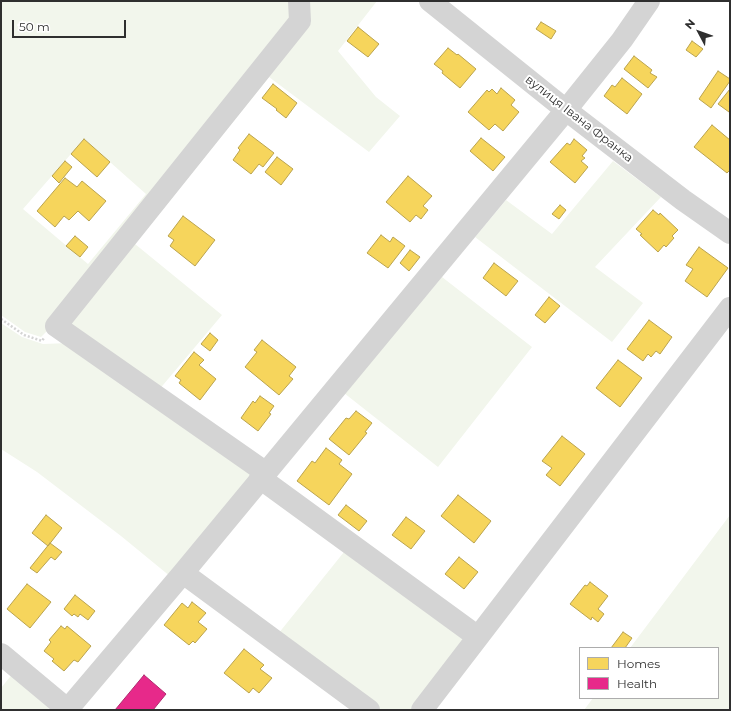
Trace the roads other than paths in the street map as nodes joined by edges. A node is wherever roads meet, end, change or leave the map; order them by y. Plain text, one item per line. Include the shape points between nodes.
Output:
1 (300, 1) edge
2 (430, 1) edge
3 (649, 1) edge
4 (566, 110) junction
5 (730, 233) edge
6 (730, 308) edge
7 (263, 475) junction
8 (183, 572) junction
9 (478, 636) junction
10 (1, 654) edge
11 (67, 710) edge
12 (369, 710) edge
13 (422, 710) edge

1 - 7 street via 300,21 56,326
2 - 4 street, вулиця Івана Франка
3 - 4 street via 622,40
4 - 5 street, вулиця Івана Франка
4 - 7 street
6 - 9 street
7 - 8 street
7 - 9 street
8 - 11 street
8 - 12 street
9 - 13 street
10 - 11 street

